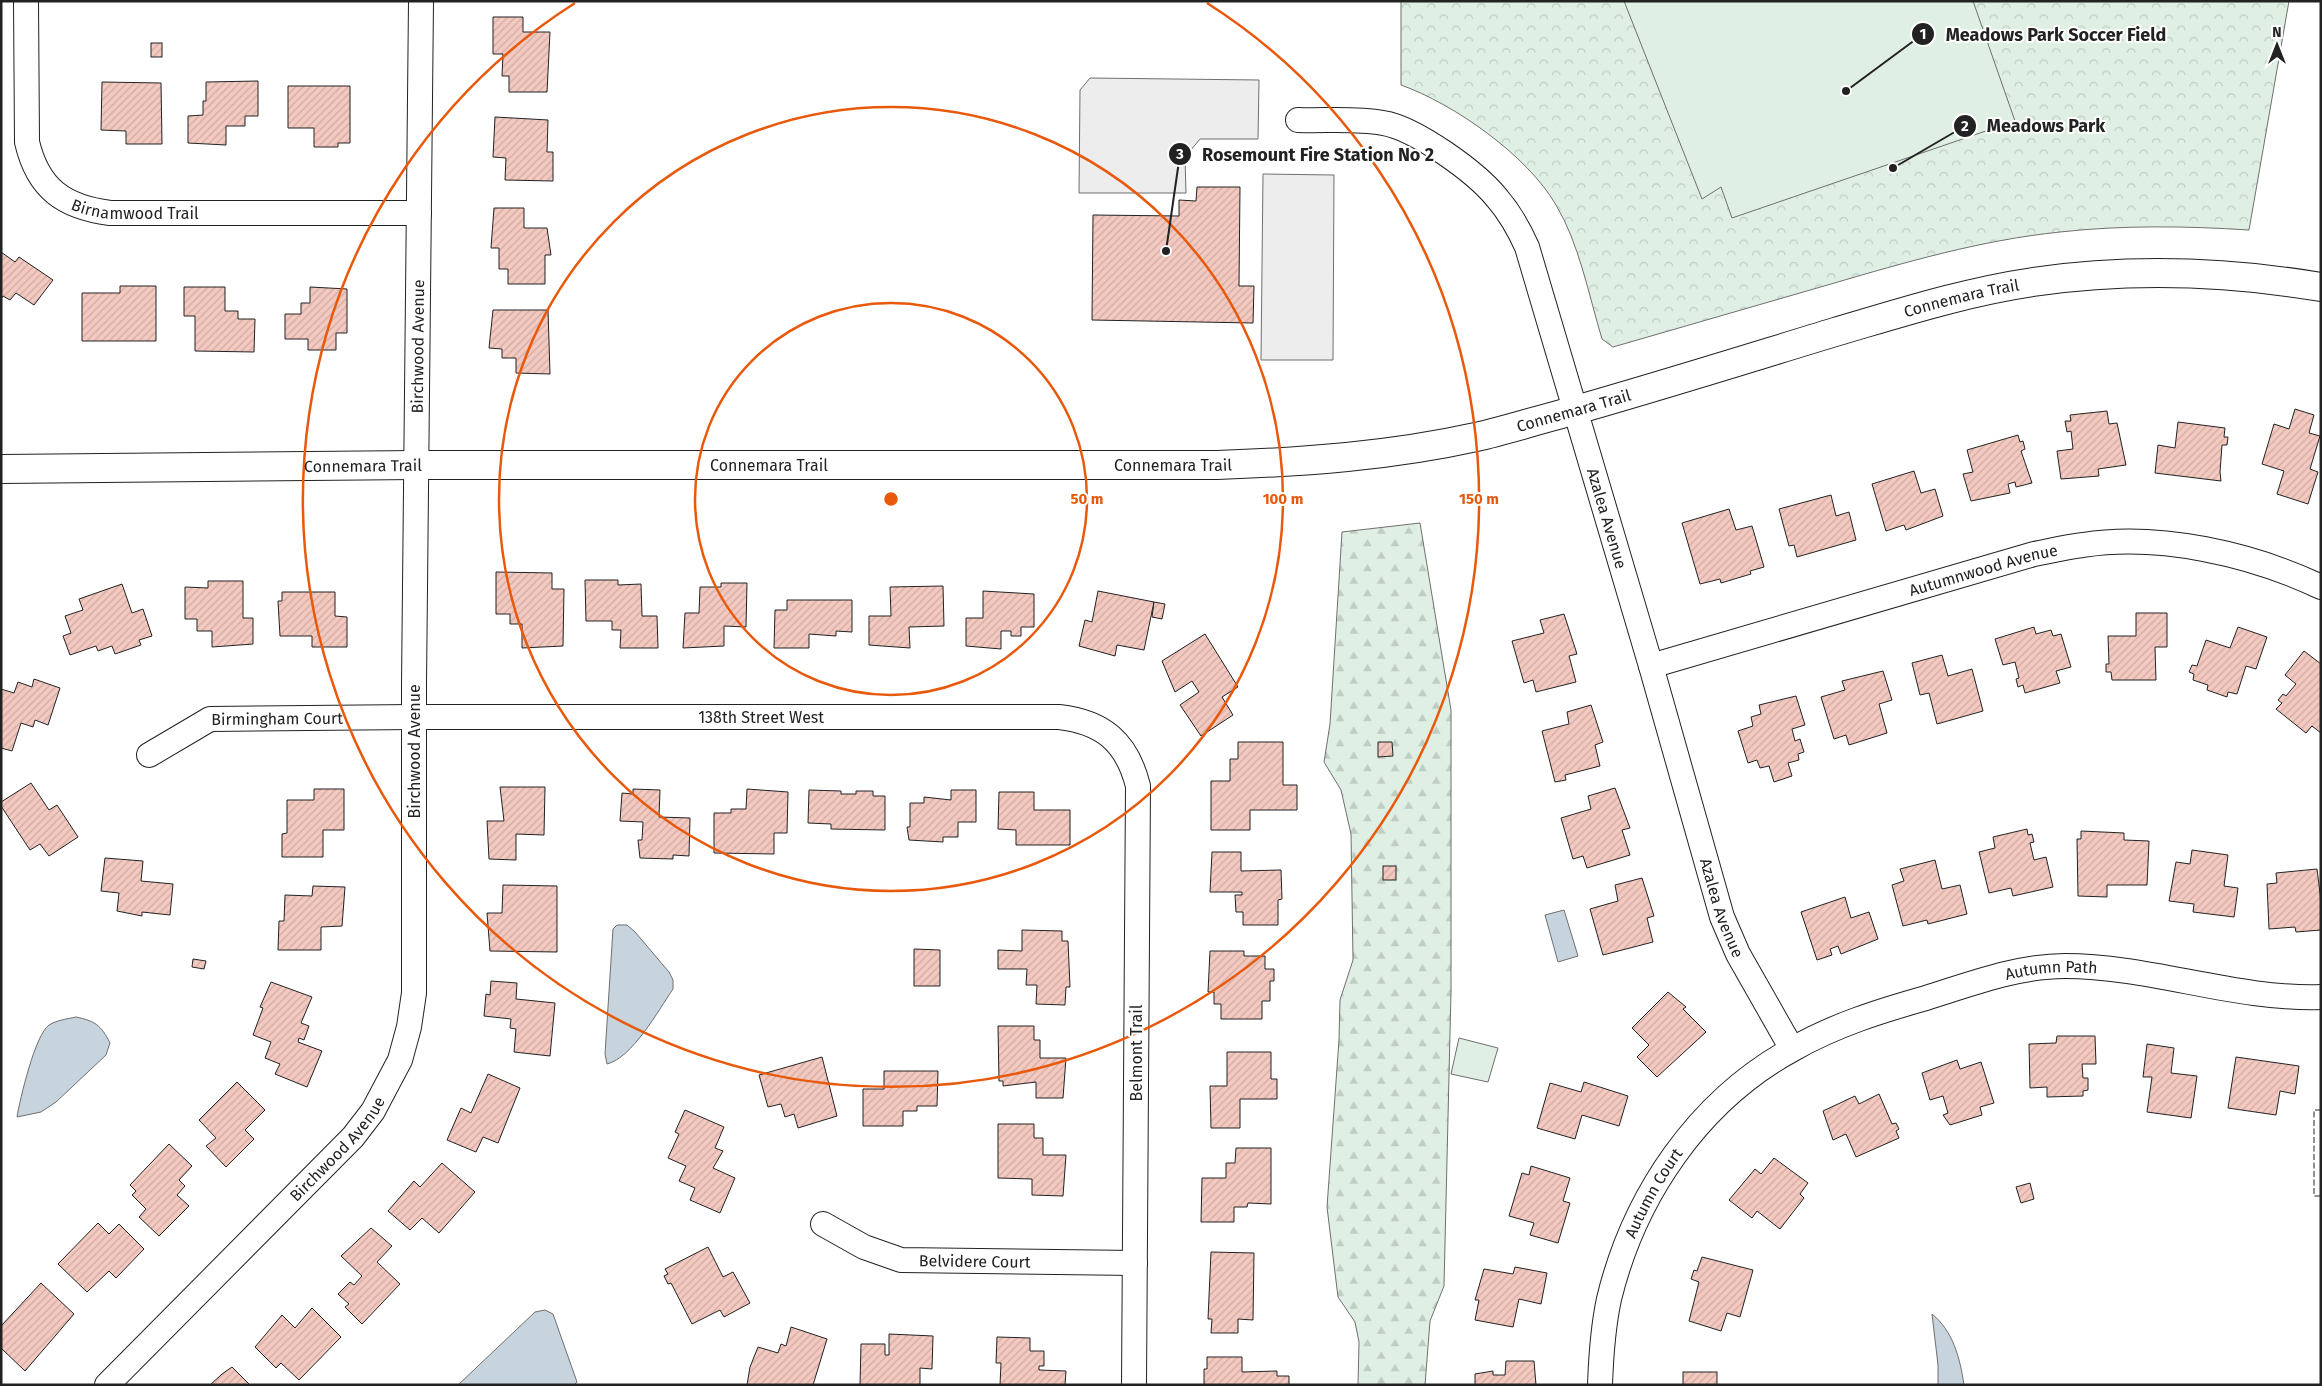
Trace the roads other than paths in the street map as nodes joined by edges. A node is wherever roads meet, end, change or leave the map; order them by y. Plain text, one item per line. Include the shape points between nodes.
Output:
1 (26, 1) edge
2 (421, 1) edge
3 (1298, 120) dead end
4 (419, 213) junction
5 (2321, 287) edge
6 (1574, 410) junction
7 (417, 466) junction
8 (1, 469) edge
9 (2321, 587) edge
10 (1651, 666) junction
11 (414, 717) junction
12 (1105, 732) joint
13 (149, 755) dead end
14 (2321, 997) edge
15 (1792, 1049) junction
16 (823, 1224) dead end
17 (1135, 1262) junction
18 (107, 1385) edge
19 (1134, 1385) edge
20 (1600, 1385) edge

1 - 4 street, Birnamwood Trail via 27,142 32,163 40,177 68,202 87,210 110,213
2 - 4 street, Birchwood Avenue
3 - 6 street, Azalea Avenue via 1365,121 1406,130 1480,180 1497,197 1527,247
4 - 7 street, Birchwood Avenue
5 - 6 street, Connemara Trail via 2241,276 2164,272 2031,282 1915,308
6 - 7 street, Connemara Trail via 1459,440 1311,462 1217,465
6 - 10 street, Azalea Avenue
7 - 8 street, Connemara Trail
7 - 11 street, Birchwood Avenue
9 - 10 street, Autumnwood Avenue via 2257,562 2212,551 2172,544 2084,544 2034,554
10 - 15 street, Azalea Avenue via 1728,934
11 - 12 street, 138th Street West via 1059,717 1089,723
11 - 13 street, Birmingham Court via 210,719
11 - 18 street, Birchwood Avenue via 414,993 400,1060 373,1111 352,1137
12 - 17 street, Belmont Trail via 1128,756 1138,786
14 - 15 street, Autumn Path via 2283,996 2095,968 2042,967 2007,974 1868,1015
15 - 20 street, Autumn Court via 1756,1072 1719,1104 1694,1130 1653,1187 1635,1222 1609,1300
16 - 17 street, Belvidere Court via 864,1247 901,1260
17 - 19 street, Belmont Trail

